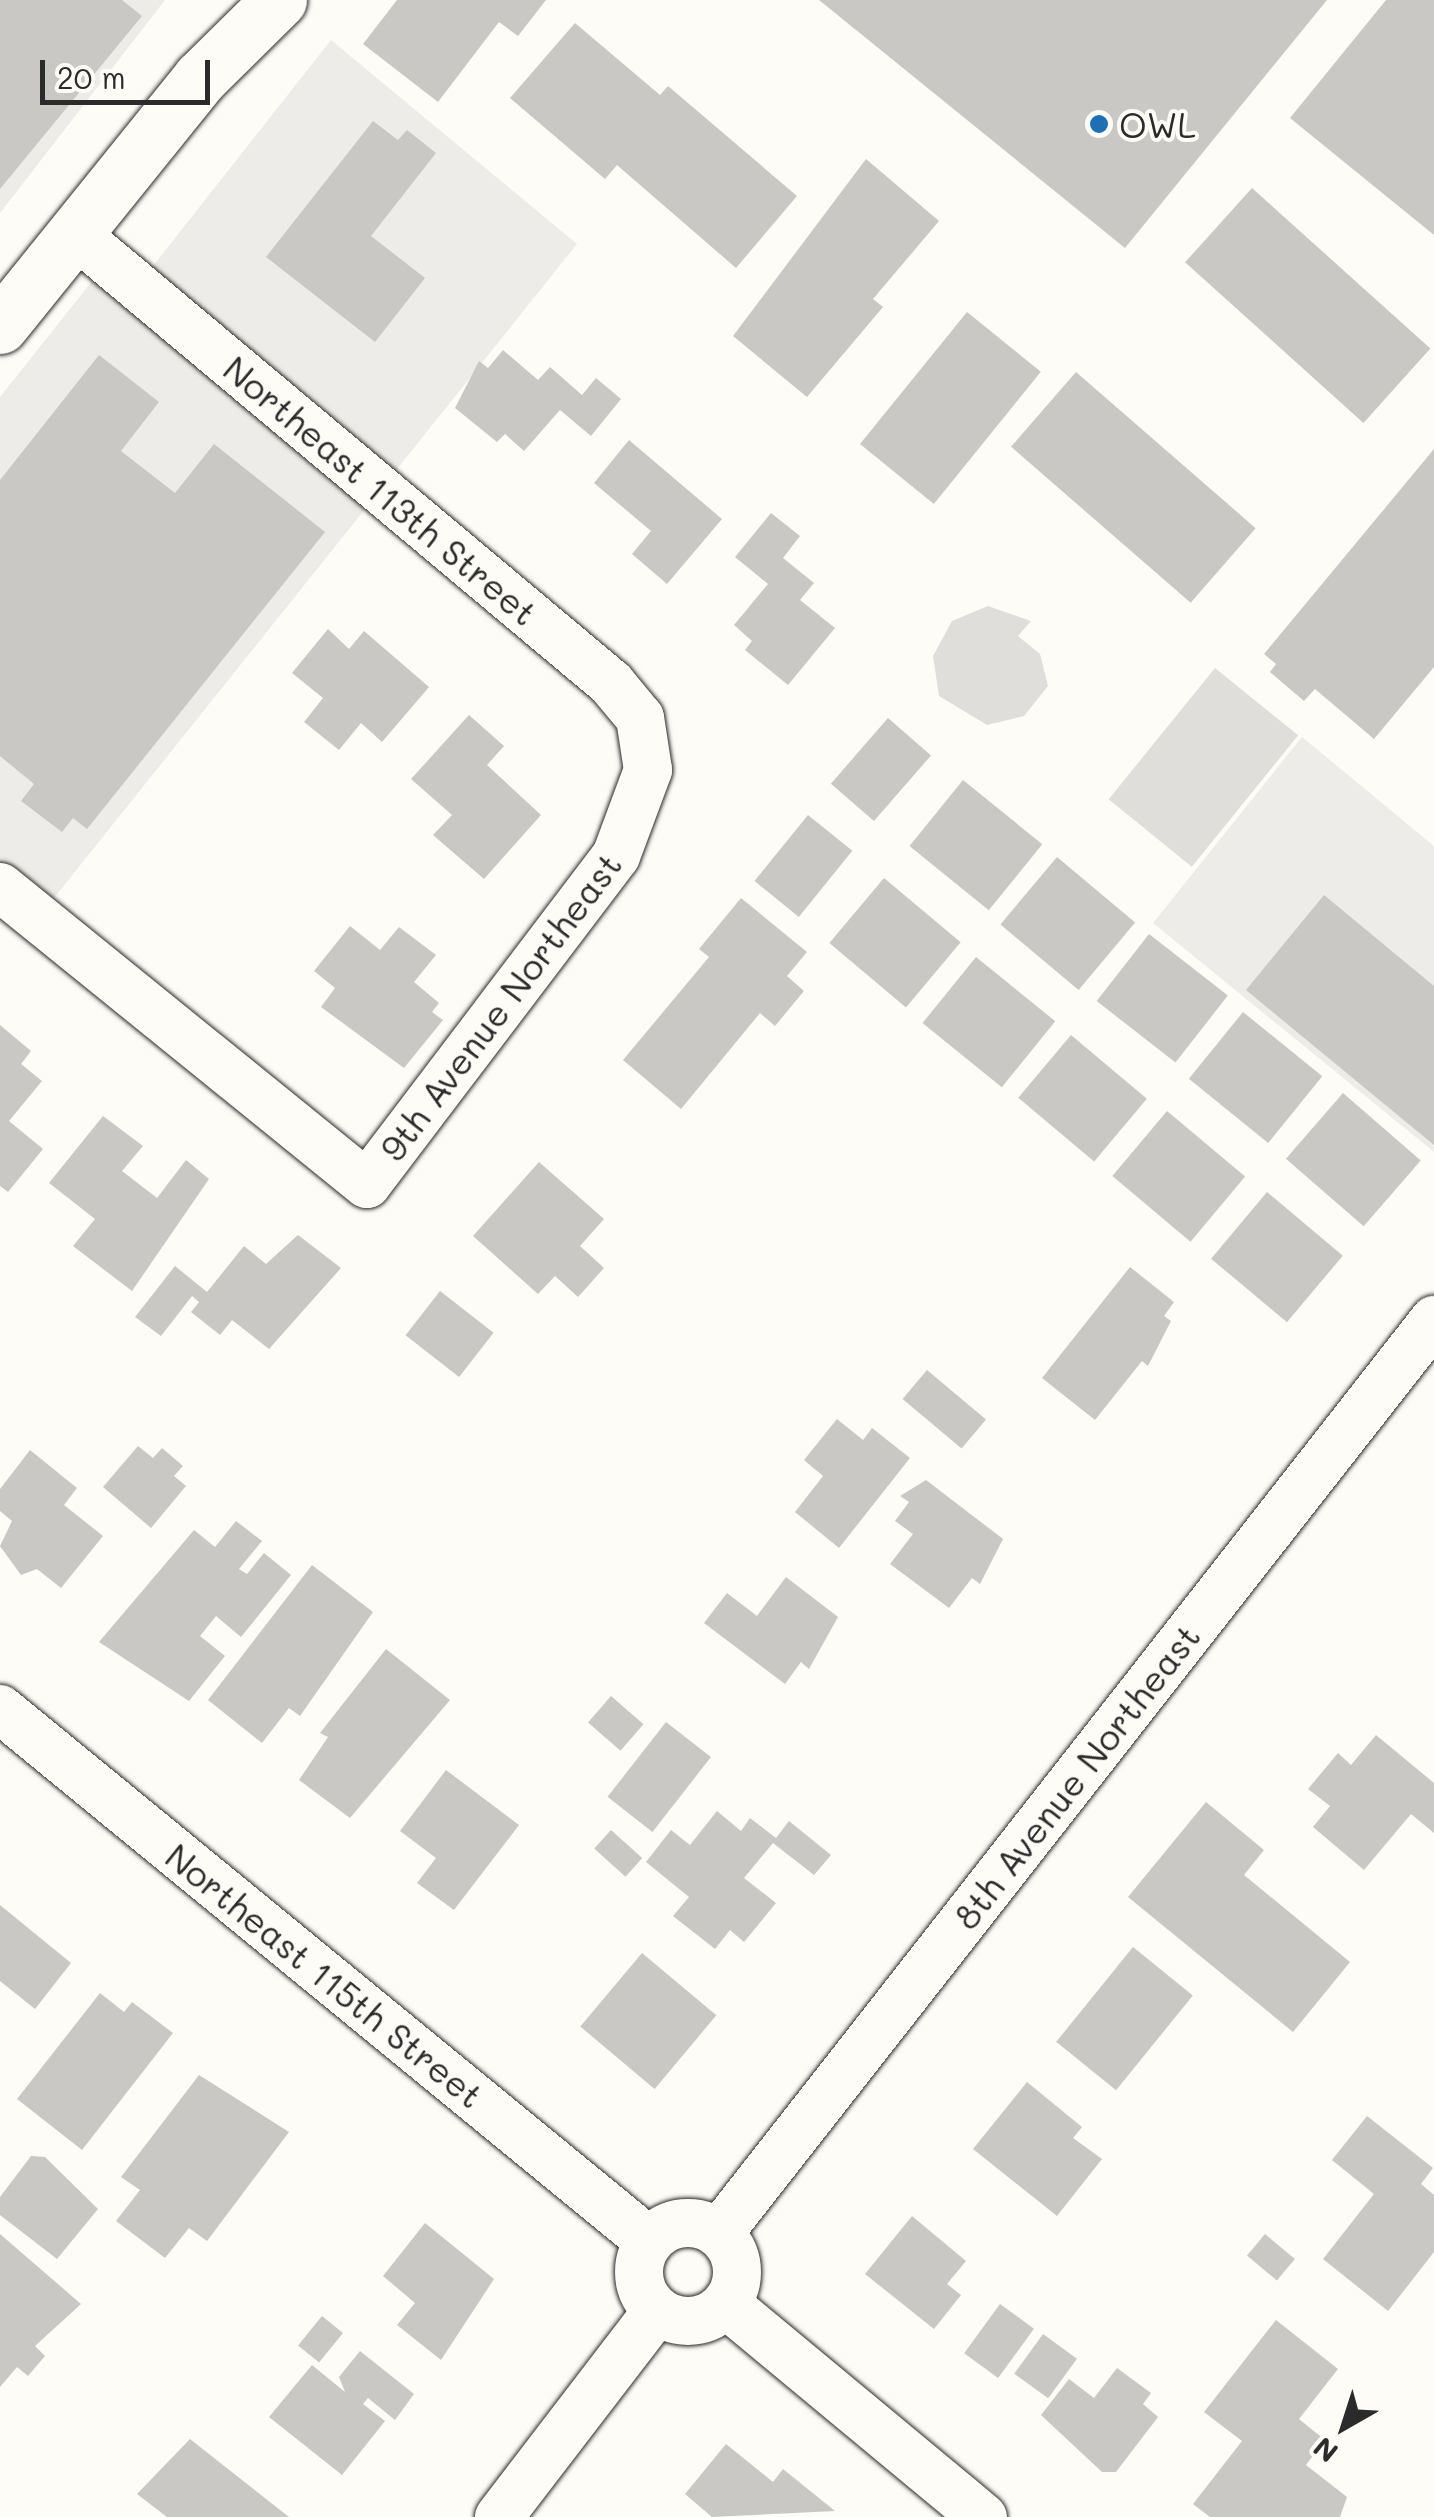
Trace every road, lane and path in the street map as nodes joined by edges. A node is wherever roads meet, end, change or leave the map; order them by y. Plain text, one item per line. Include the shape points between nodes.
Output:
1 (235, 0) edge
2 (279, 0) edge
3 (200, 78) junction
4 (74, 234) junction
5 (0, 326) edge
6 (648, 770) joint
7 (0, 887) edge
8 (1434, 1320) edge
9 (8, 1733) edge
10 (718, 2233) junction
11 (649, 2241) junction
12 (726, 2304) junction
13 (658, 2311) junction
14 (499, 2517) edge
15 (983, 2517) edge

1 - 3 street
2 - 3 street
3 - 4 street
4 - 5 street
4 - 6 street, Northeast 113th Street via 611,683 640,718
6 - 7 street, 9th Avenue Northeast via 616,856 367,1184
8 - 10 street, 8th Avenue Northeast
9 - 11 street, Northeast 115th Street
10 - 11 street via 682,2223
10 - 12 street via 737,2268
11 - 13 street via 640,2285
12 - 13 street via 700,2320
12 - 15 street
13 - 14 street

